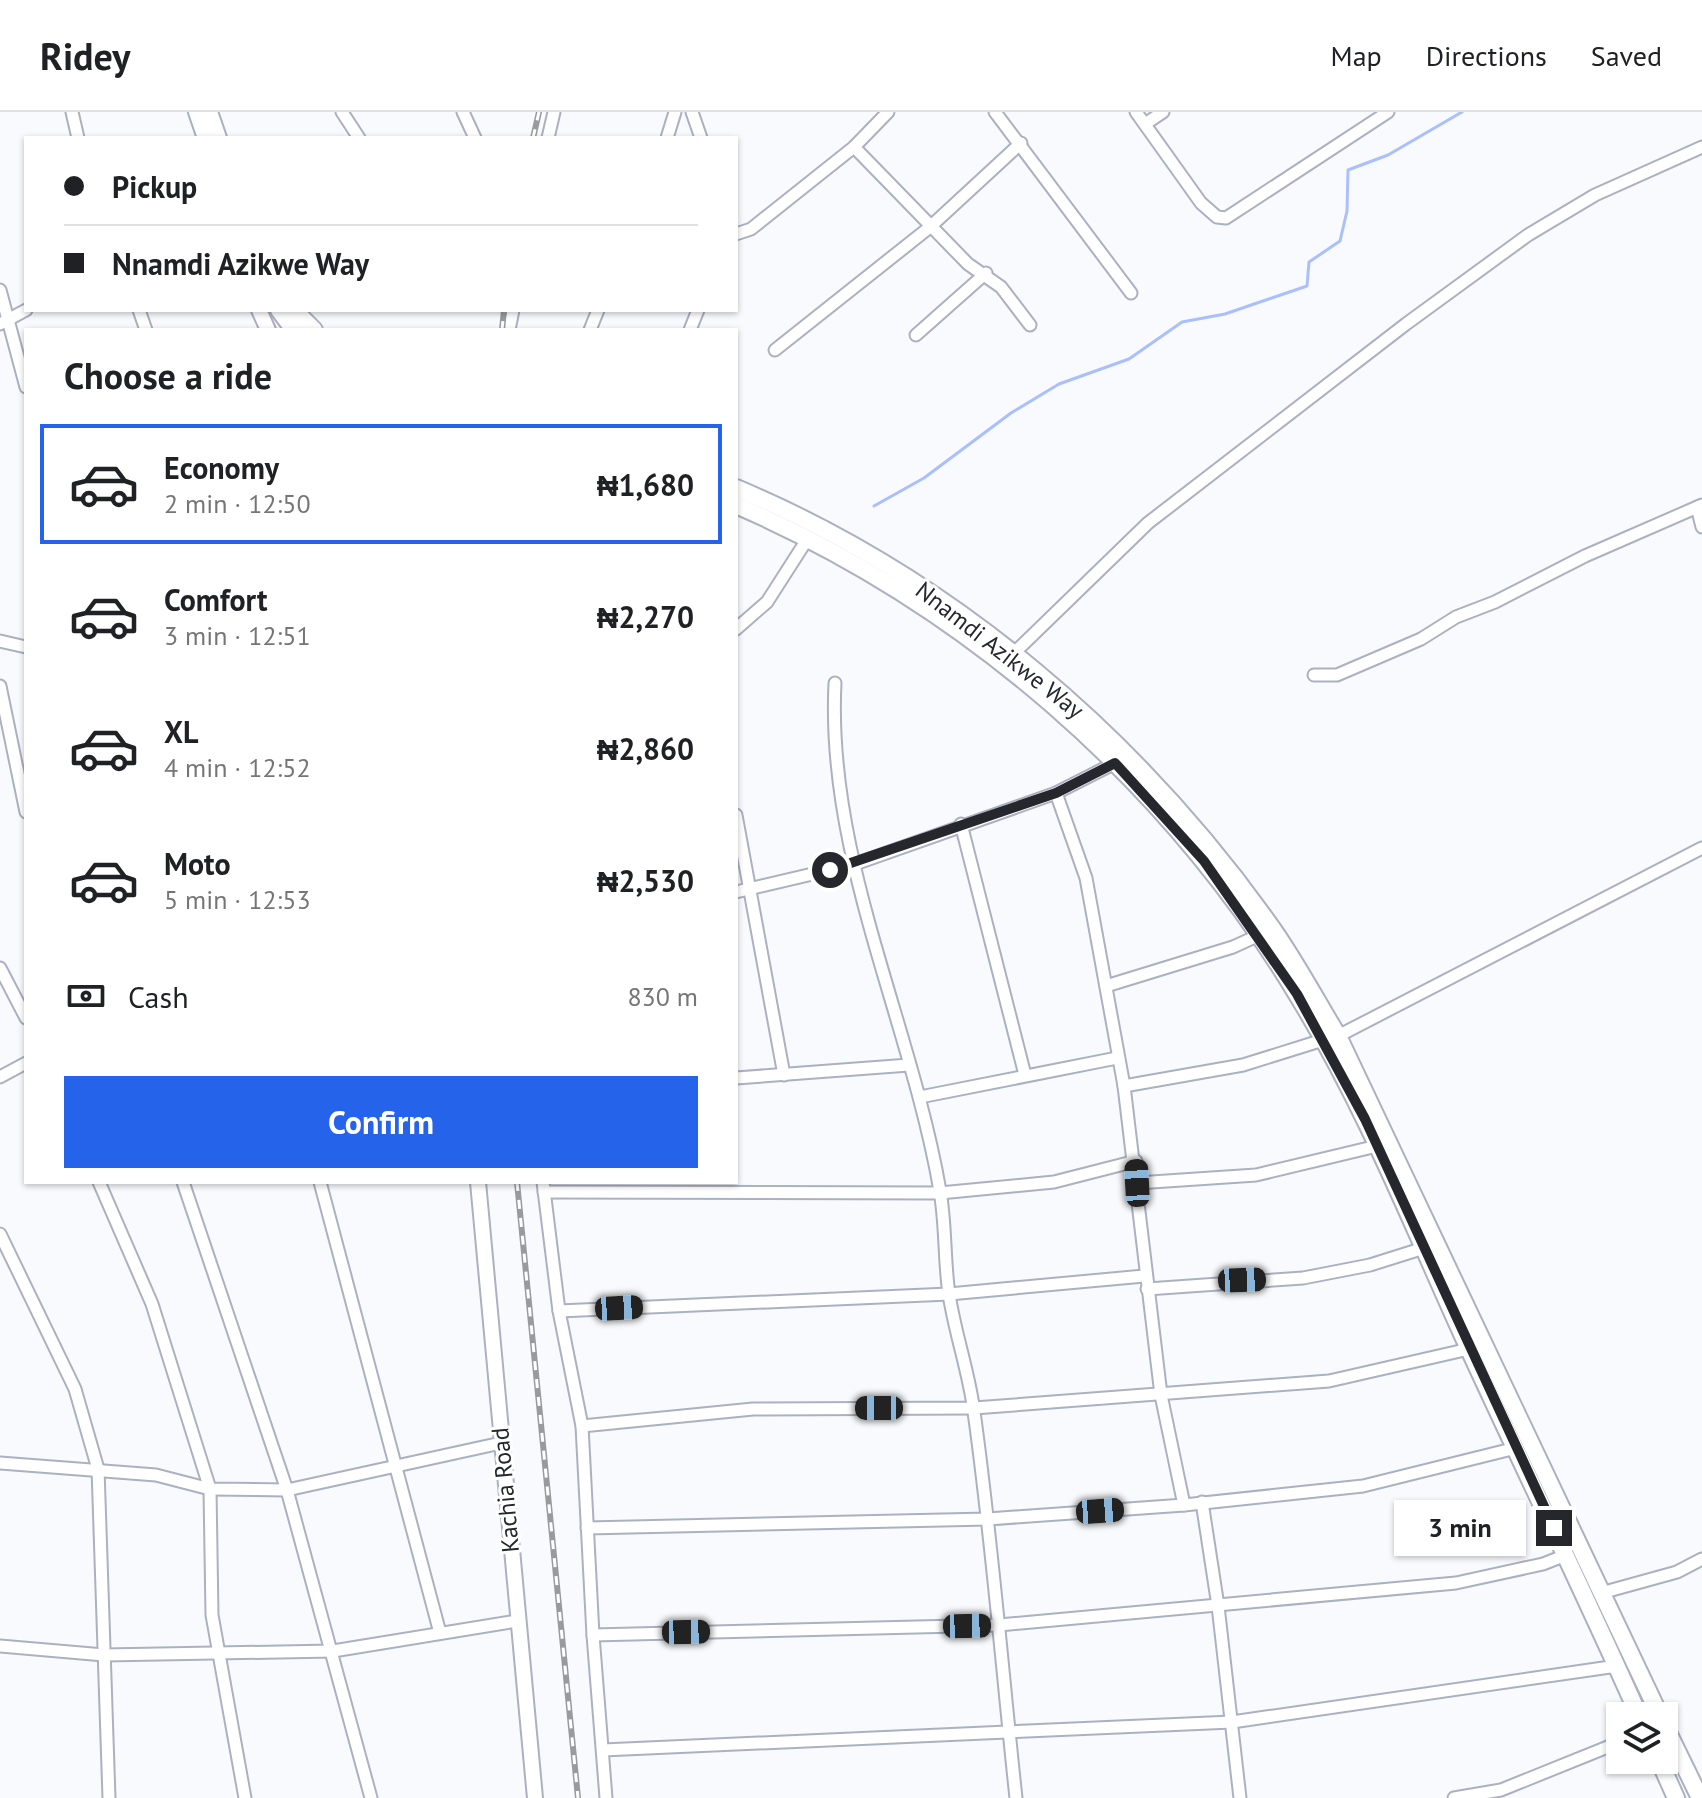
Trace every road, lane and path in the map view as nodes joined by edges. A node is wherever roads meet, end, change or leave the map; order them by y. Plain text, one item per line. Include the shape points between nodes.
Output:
1 (72, 112) edge
2 (197, 112) edge
3 (209, 112) edge
4 (342, 112) edge
5 (463, 112) edge
6 (554, 112) edge
7 (675, 112) edge
8 (692, 112) edge
9 (888, 112) edge
10 (995, 112) edge
11 (1136, 112) edge
12 (1163, 112) edge
13 (1388, 112) edge
14 (1145, 124) junction
15 (78, 136) edge
16 (205, 136) edge
17 (217, 136) edge
18 (358, 136) edge
19 (474, 136) edge
20 (548, 136) edge
21 (668, 136) edge
22 (700, 136) edge
23 (1021, 143) junction
24 (854, 147) junction
25 (1702, 147) edge
26 (930, 227) junction
27 (738, 233) edge
28 (986, 273) junction
29 (0, 290) edge
30 (1131, 293) dead end
31 (24, 311) edge
32 (296, 312) edge
33 (4, 322) edge
34 (1030, 325) dead end
35 (312, 328) edge
36 (916, 335) dead end
37 (775, 350) dead end
38 (24, 381) edge
39 (738, 489) edge
40 (738, 506) edge
41 (1699, 506) edge
42 (1702, 527) edge
43 (808, 538) junction
44 (738, 627) edge
45 (0, 641) edge
46 (24, 647) edge
47 (1013, 654) junction
48 (1314, 675) dead end
49 (835, 683) dead end
50 (0, 686) edge
51 (1115, 763) junction
52 (1056, 793) junction
53 (24, 802) edge
54 (738, 824) edge
55 (961, 824) junction
56 (1702, 848) edge
57 (855, 864) junction
58 (752, 888) junction
59 (738, 892) edge
60 (1257, 936) junction
61 (0, 968) edge
62 (1106, 986) junction
63 (24, 1014) edge
64 (1331, 1038) junction
65 (1117, 1058) junction
66 (24, 1064) edge
67 (909, 1065) junction
68 (784, 1075) junction
69 (1025, 1075) junction
70 (0, 1077) edge
71 (738, 1078) edge
72 (1124, 1086) junction
73 (920, 1097) junction
74 (1377, 1146) junction
75 (1136, 1161) junction
76 (1137, 1183) junction
77 (100, 1184) edge
78 (184, 1184) edge
79 (321, 1184) edge
80 (478, 1184) edge
81 (543, 1187) edge
82 (940, 1193) junction
83 (0, 1234) edge
84 (1424, 1248) junction
85 (1144, 1276) junction
86 (1147, 1289) junction
87 (949, 1294) junction
88 (559, 1311) junction
89 (1469, 1349) junction
90 (1161, 1395) junction
91 (974, 1408) junction
92 (582, 1426) junction
93 (501, 1443) junction
94 (1516, 1448) junction
95 (0, 1463) edge
96 (394, 1463) junction
97 (98, 1469) junction
98 (210, 1489) junction
99 (287, 1490) junction
100 (1202, 1502) junction
101 (1184, 1505) junction
102 (988, 1519) junction
103 (587, 1528) junction
104 (1566, 1555) junction
105 (1702, 1559) edge
106 (1601, 1593) junction
107 (1218, 1606) junction
108 (517, 1621) junction
109 (999, 1625) junction
110 (440, 1633) junction
111 (593, 1635) junction
112 (0, 1646) edge
113 (333, 1651) junction
114 (221, 1654) junction
115 (104, 1655) junction
116 (1617, 1666) junction
117 (1633, 1702) edge
118 (1653, 1702) edge
119 (1232, 1722) junction
120 (1009, 1734) junction
121 (1606, 1748) edge
122 (603, 1750) junction
123 (1678, 1753) edge
124 (1665, 1774) edge
125 (1502, 1794) edge
126 (109, 1798) edge
127 (245, 1798) edge
128 (371, 1798) edge
129 (535, 1798) edge
130 (606, 1798) edge
131 (1016, 1798) edge
132 (1240, 1798) edge
133 (1454, 1798) edge
134 (1676, 1798) edge
135 (1700, 1798) edge

1 - 15 street
2 - 16 highway
3 - 17 highway
4 - 18 street
5 - 19 street
6 - 20 street
7 - 21 street
8 - 22 street
9 - 24 street
10 - 23 street
11 - 14 street
12 - 14 street
13 - 14 street via 1226,218 1209,212
23 - 26 street
23 - 30 street
24 - 26 street
24 - 27 street via 751,229
25 - 47 street via 1582,203 1528,235 1418,315 1148,523
26 - 28 street via 968,264
26 - 37 street
28 - 34 street
28 - 36 street
29 - 33 street
31 - 33 street
32 - 35 highway
33 - 38 street
39 - 47 highway, Nnamdi Azikwe Way via 879,562
40 - 43 highway, Nnamdi Azikwe Way
41 - 42 street
41 - 48 street via 1456,617 1421,639 1337,675
43 - 44 street via 767,602
43 - 51 highway, Nnamdi Azikwe Way via 953,627 1024,680
45 - 46 street
47 - 64 highway, Nnamdi Azikwe Way via 1100,728 1189,821 1273,929
49 - 57 street via 832,735
50 - 53 street
51 - 52 street
51 - 60 highway, Nnamdi Azikwe Way via 1204,861
52 - 55 street
52 - 62 street via 1086,878
54 - 58 street
55 - 57 street
55 - 69 street
56 - 64 street
57 - 58 street
57 - 67 street
58 - 59 street
58 - 68 street
60 - 62 street
60 - 64 highway, Nnamdi Azikwe Way
61 - 63 street
62 - 65 street
64 - 72 street via 1243,1065
64 - 74 highway, Nnamdi Azikwe Way
64 - 106 highway, Nnamdi Azikwe Way
65 - 69 street
65 - 72 street
66 - 70 street
67 - 68 street
67 - 73 street
68 - 71 street
69 - 73 street
72 - 75 street
73 - 82 street
74 - 76 street via 1256,1175
74 - 84 highway, Nnamdi Azikwe Way
75 - 76 street
75 - 82 street via 1054,1182
76 - 85 street
77 - 98 street via 152,1304
78 - 99 street
79 - 96 street
80 - 93 main road, Kachia Road
81 - 82 street
81 - 88 street
82 - 87 street
83 - 97 street via 75,1389
84 - 86 street via 1303,1278
84 - 89 highway, Nnamdi Azikwe Way
85 - 86 street
85 - 87 street
86 - 90 street
87 - 88 street
87 - 91 street
88 - 92 street
89 - 90 street via 1329,1381
89 - 94 highway, Nnamdi Azikwe Way
90 - 91 street
90 - 101 street
91 - 92 street via 753,1409
91 - 102 street
92 - 103 street
93 - 96 street
93 - 108 main road, Kachia Road
94 - 100 street via 1363,1486
94 - 104 highway, Nnamdi Azikwe Way
95 - 97 street
96 - 99 street
96 - 110 street
97 - 98 street via 156,1475
97 - 115 street
98 - 99 street
98 - 114 street via 212,1615
99 - 113 street
100 - 101 street
100 - 107 street
101 - 102 street
102 - 103 street
102 - 109 street
103 - 111 street
104 - 107 street via 1456,1583
104 - 116 highway, Nnamdi Azikwe Way
105 - 106 street via 1677,1572
106 - 118 highway, Nnamdi Azikwe Way
107 - 109 street
107 - 119 street
108 - 110 street
108 - 129 main road, Kachia Road
109 - 111 street
109 - 120 street
110 - 113 street
111 - 122 street
112 - 115 street
113 - 114 street
113 - 128 street
114 - 115 street
114 - 127 street
115 - 126 street
116 - 117 highway, Nnamdi Azikwe Way
116 - 119 street
119 - 120 street
119 - 132 street
120 - 122 street
120 - 131 street
121 - 125 street
122 - 130 street
123 - 135 highway
124 - 134 highway
125 - 133 street

